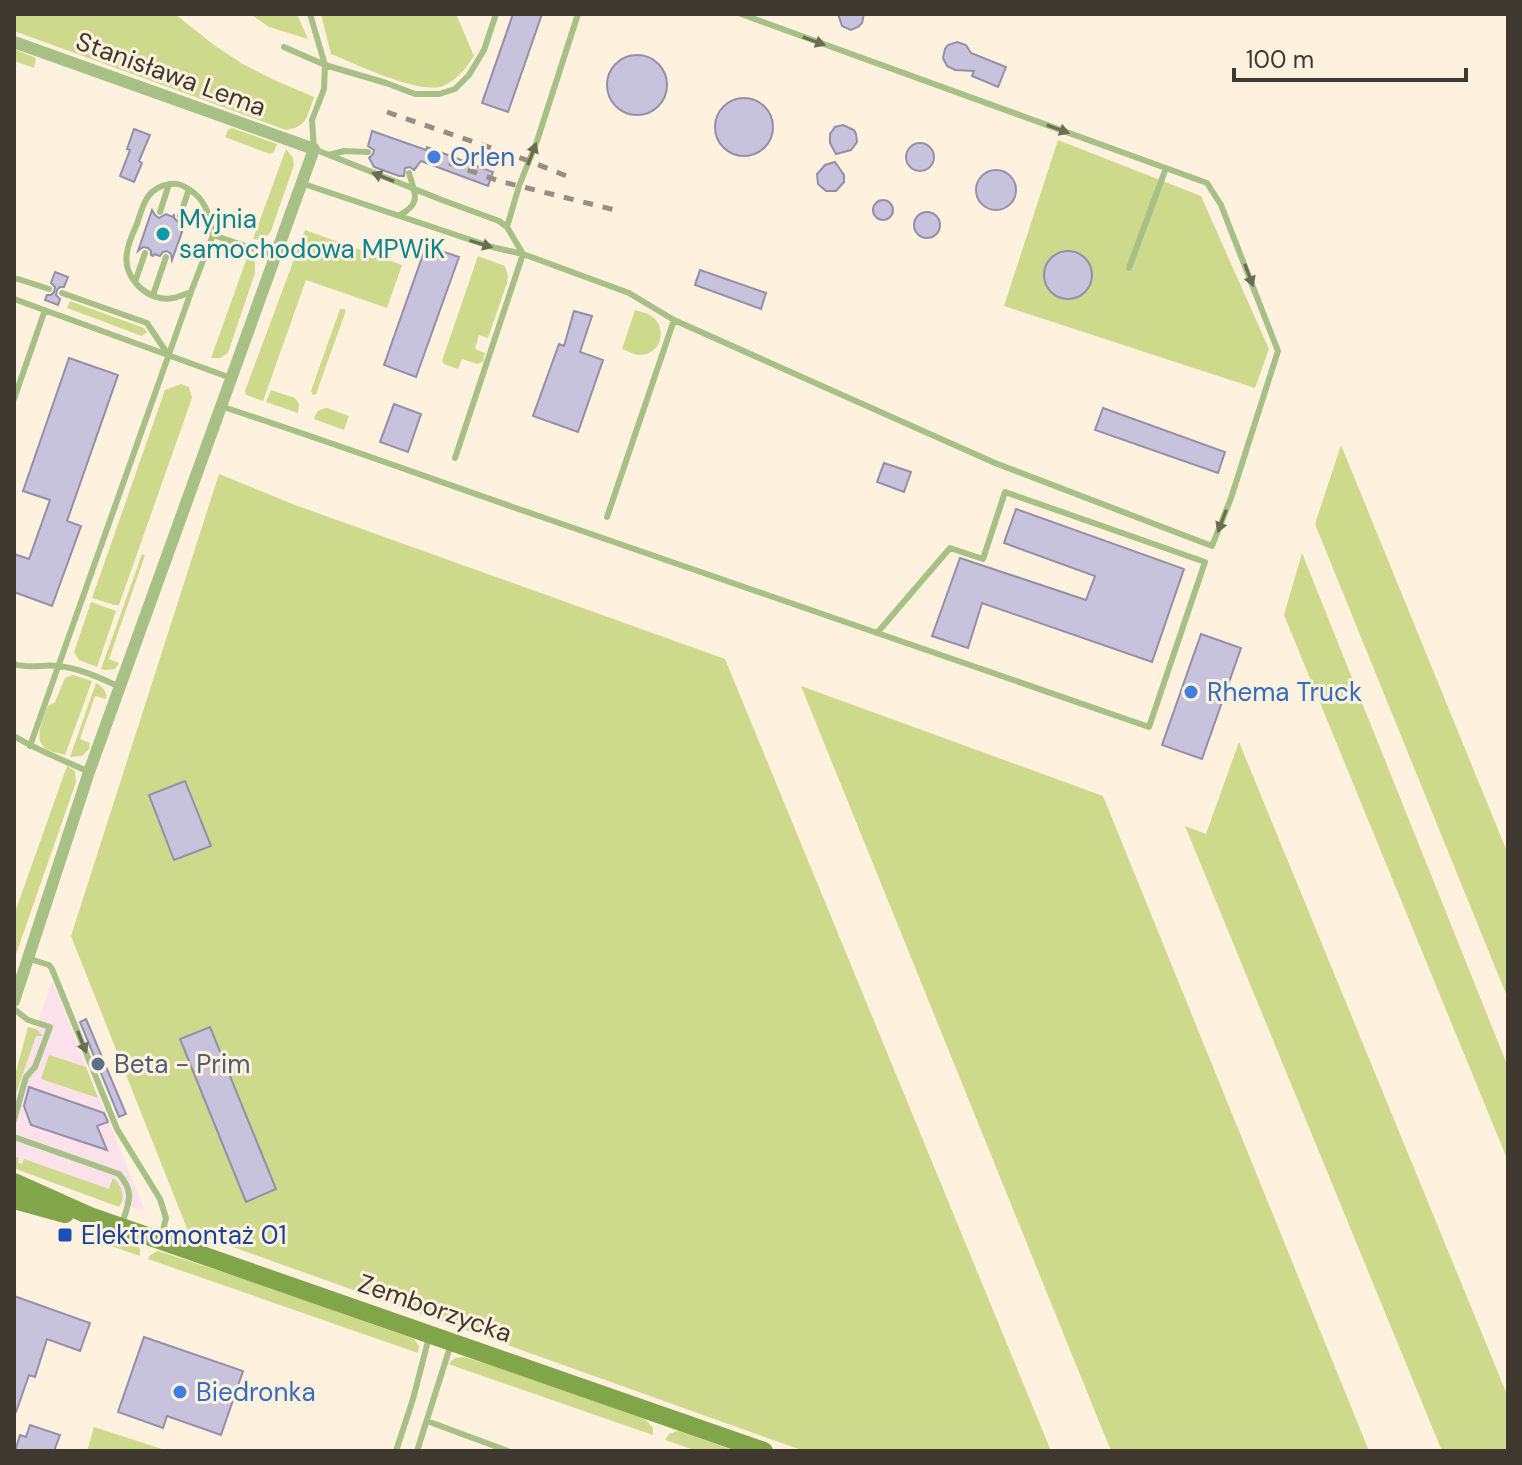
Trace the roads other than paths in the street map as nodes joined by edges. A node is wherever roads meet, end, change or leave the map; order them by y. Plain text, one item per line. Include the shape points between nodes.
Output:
1 (310, 14) edge
2 (496, 14) edge
3 (578, 14) edge
4 (741, 14) edge
5 (14, 42) edge
6 (284, 47) dead end
7 (325, 65) junction
8 (314, 149) junction
9 (368, 152) dead end
10 (329, 155) junction
11 (1166, 168) junction
12 (409, 173) dead end
13 (301, 183) junction
14 (169, 184) junction
15 (189, 189) junction
16 (413, 189) junction
17 (160, 212) dead end
18 (400, 215) junction
19 (180, 216) dead end
20 (507, 227) junction
21 (213, 235) junction
22 (145, 253) dead end
23 (523, 254) junction
24 (275, 256) junction
25 (166, 257) dead end
26 (1129, 268) dead end
27 (14, 279) edge
28 (135, 282) junction
29 (49, 289) dead end
30 (191, 292) junction
31 (62, 293) dead end
32 (153, 295) junction
33 (14, 299) edge
34 (45, 310) junction
35 (674, 320) junction
36 (169, 356) junction
37 (231, 378) junction
38 (14, 399) edge
39 (220, 406) junction
40 (455, 458) dead end
41 (607, 517) dead end
42 (877, 633) junction
43 (14, 664) edge
44 (59, 666) junction
45 (120, 687) junction
46 (14, 736) edge
47 (30, 746) junction
48 (89, 772) junction
49 (27, 958) junction
50 (14, 1001) edge
51 (14, 1009) edge
52 (14, 1120) edge
53 (14, 1137) edge
54 (14, 1182) edge
55 (14, 1200) edge
56 (90, 1216) junction
57 (121, 1227) junction
58 (161, 1240) junction
59 (430, 1334) junction
60 (452, 1341) junction
61 (427, 1421) junction
62 (396, 1451) edge
63 (417, 1451) edge
64 (508, 1451) edge
65 (764, 1451) edge

1 - 7 lane
2 - 7 lane via 469,75 455,89 439,94 415,94
20 -> 3 lane
4 -> 11 lane
5 - 8 street, Stanisława Lema
6 - 7 lane
7 - 8 lane via 324,89 312,120
8 - 10 lane
8 - 13 street
9 - 10 lane
16 -> 10 lane
11 - 26 lane
11 -> 35 lane via 1207,183 1221,205 1278,351 1212,546 995,463
12 - 16 lane
13 - 18 lane
13 - 24 street
14 - 15 lane
14 - 17 lane
14 - 28 lane via 154,188 146,198 126,254
15 - 19 lane
15 - 21 lane via 205,206
16 - 18 lane via 411,209
16 - 20 lane
18 -> 23 lane
20 - 23 lane
21 - 24 lane
21 - 30 lane
22 - 28 lane
23 - 35 lane via 629,293
23 - 40 lane
24 - 37 street
25 - 32 lane
27 - 29 lane
28 - 32 lane
30 - 32 lane via 170,299
30 - 36 lane
31 - 36 lane via 147,323
33 - 34 lane
34 - 36 lane
34 - 38 lane
35 - 41 lane
36 - 37 lane
36 - 44 lane
37 - 39 street
39 - 42 lane
39 - 45 street
42 - 42 lane via 1149,727 1205,562 1005,492 983,559 950,548
43 - 44 lane
44 - 45 lane
44 - 47 lane
45 - 48 street
46 - 47 lane
47 - 48 lane
48 - 49 street
49 - 50 street
49 -> 58 lane via 49,965 56,977 117,1129 160,1199 166,1218
51 - 52 lane via 50,1027 26,1077
53 - 57 lane via 119,1174 130,1194
54 - 56 street, Zemborzycka
55 - 56 street, Zemborzycka
56 - 57 street, Zemborzycka
57 - 58 street, Zemborzycka
58 - 59 street, Zemborzycka
59 - 60 street, Zemborzycka
59 - 62 lane
60 - 61 lane
60 - 65 street, Zemborzycka
61 - 63 lane
61 - 64 lane

